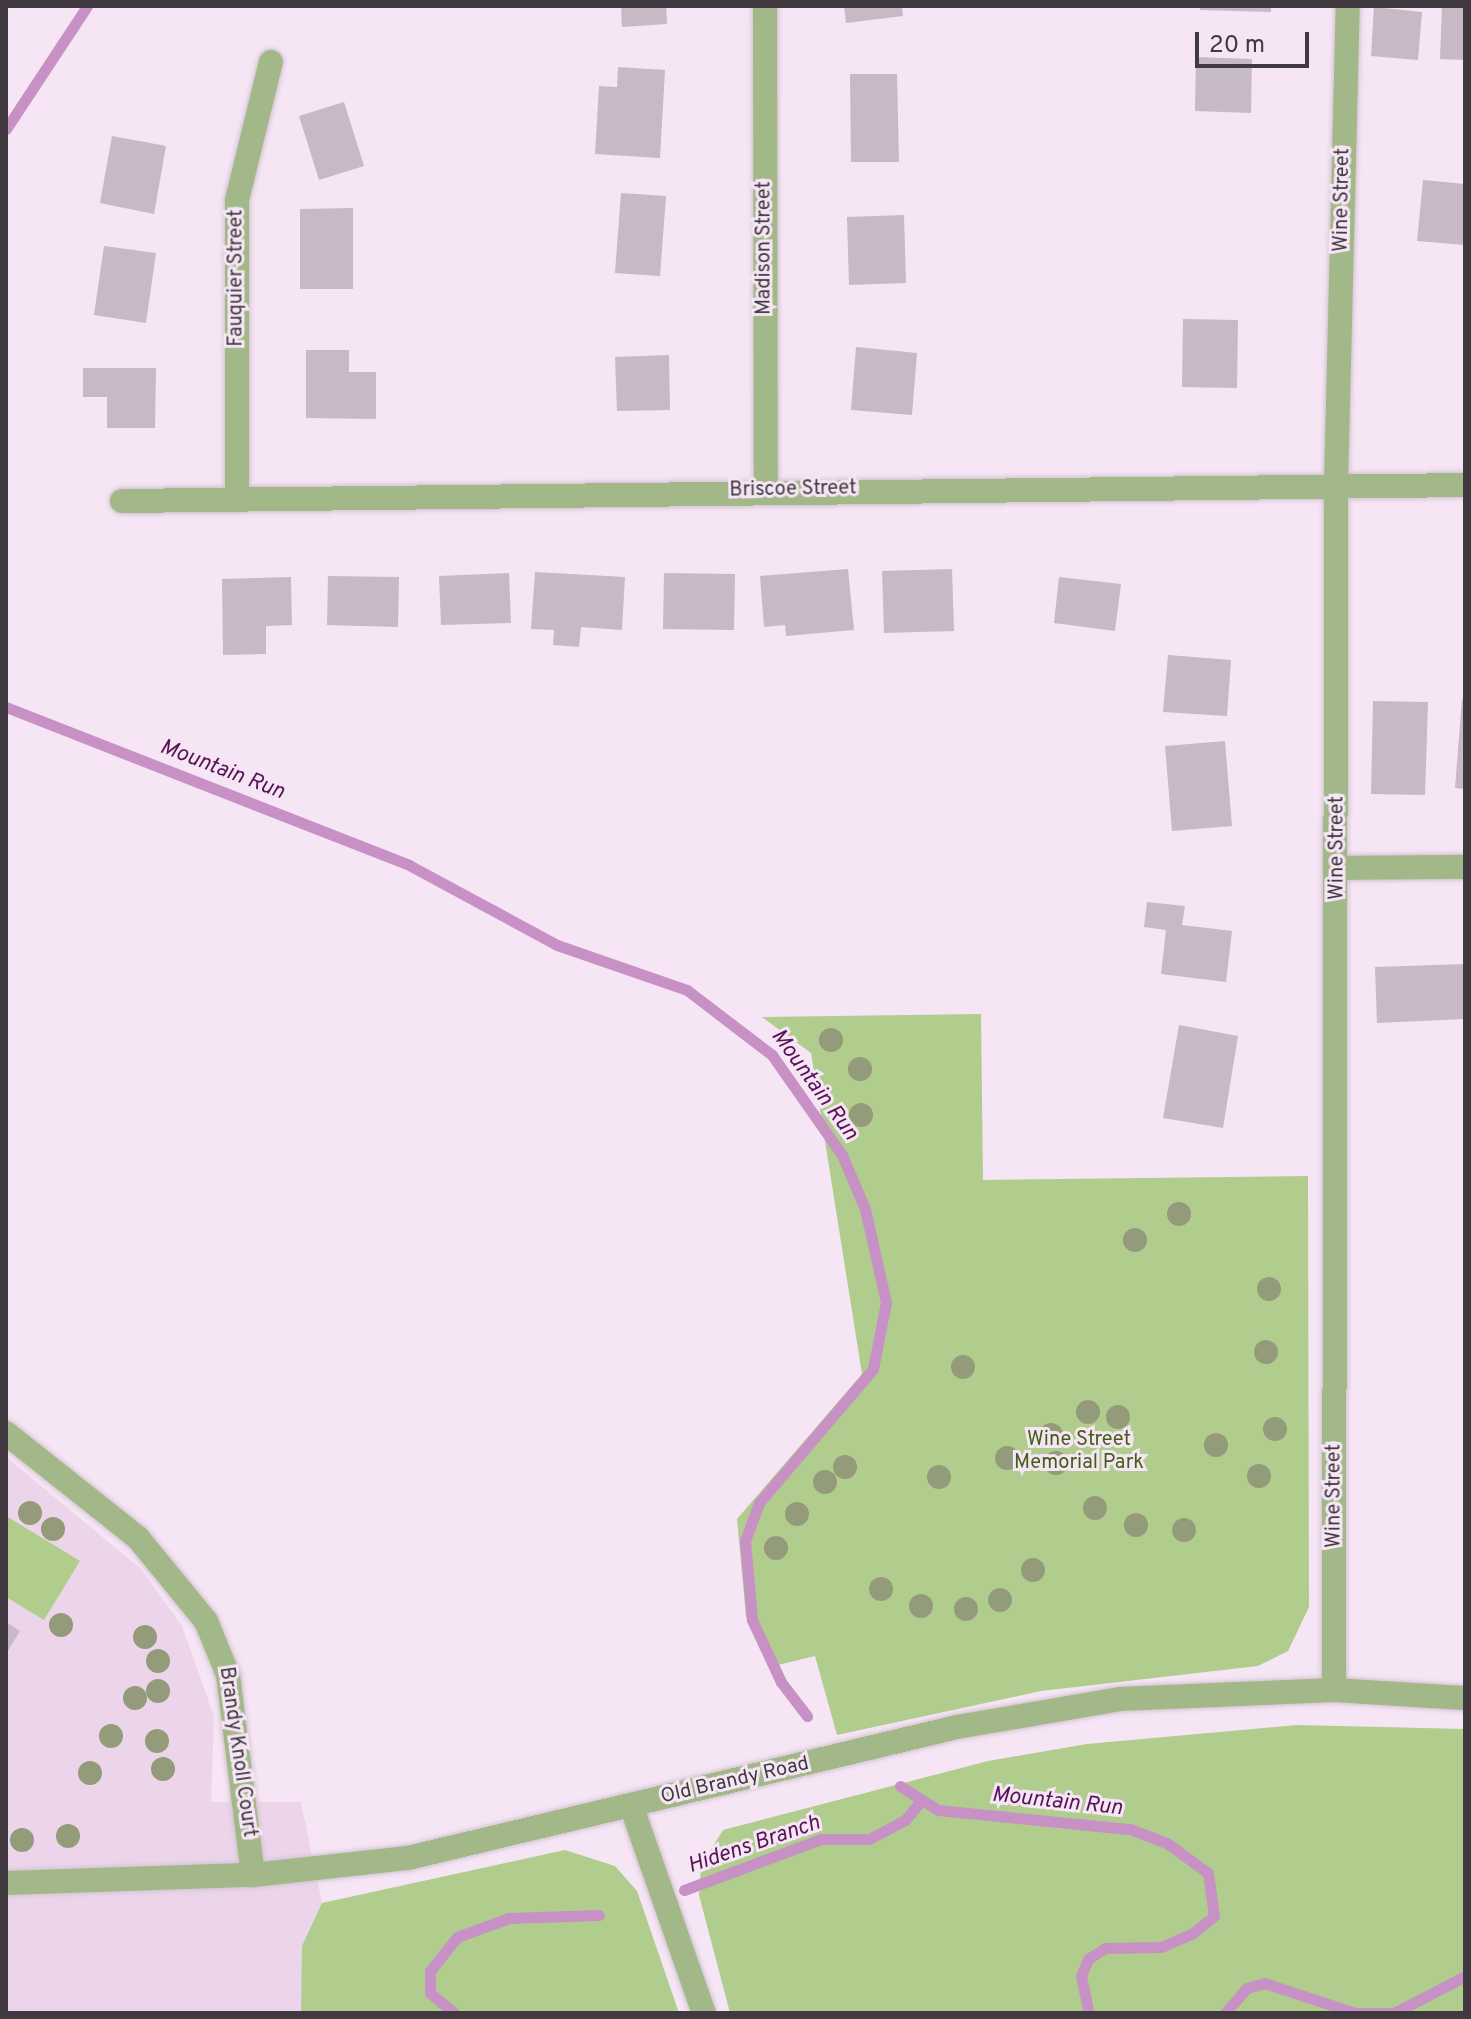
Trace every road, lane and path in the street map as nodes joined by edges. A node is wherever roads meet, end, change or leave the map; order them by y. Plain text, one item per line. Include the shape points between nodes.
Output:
1 (765, 6) edge
2 (1348, 6) edge
3 (271, 62) dead end
4 (1336, 485) junction
5 (1465, 485) edge
6 (766, 490) junction
7 (237, 497) junction
8 (122, 501) dead end
9 (1465, 867) edge
10 (1339, 868) junction
11 (6, 1433) edge
12 (1334, 1690) junction
13 (1465, 1698) edge
14 (631, 1805) junction
15 (253, 1875) junction
16 (6, 1883) edge
17 (704, 2013) edge

1 - 6 street, Madison Street
2 - 4 street, Wine Street
3 - 7 street, Fauquier Street via 237,200
4 - 5 street, Briscoe Street
4 - 6 street, Briscoe Street
4 - 10 street, Wine Street
6 - 7 street, Briscoe Street
7 - 8 street, Briscoe Street
9 - 10 street
10 - 12 street, Wine Street
11 - 15 street, Brandy Knoll Court via 138,1538 206,1621 228,1675
12 - 13 street, Old Brandy Road
12 - 14 street, Old Brandy Road via 1206,1693 1036,1711
14 - 15 street, Old Brandy Road via 408,1858
14 - 17 street
15 - 16 street, Old Brandy Road

